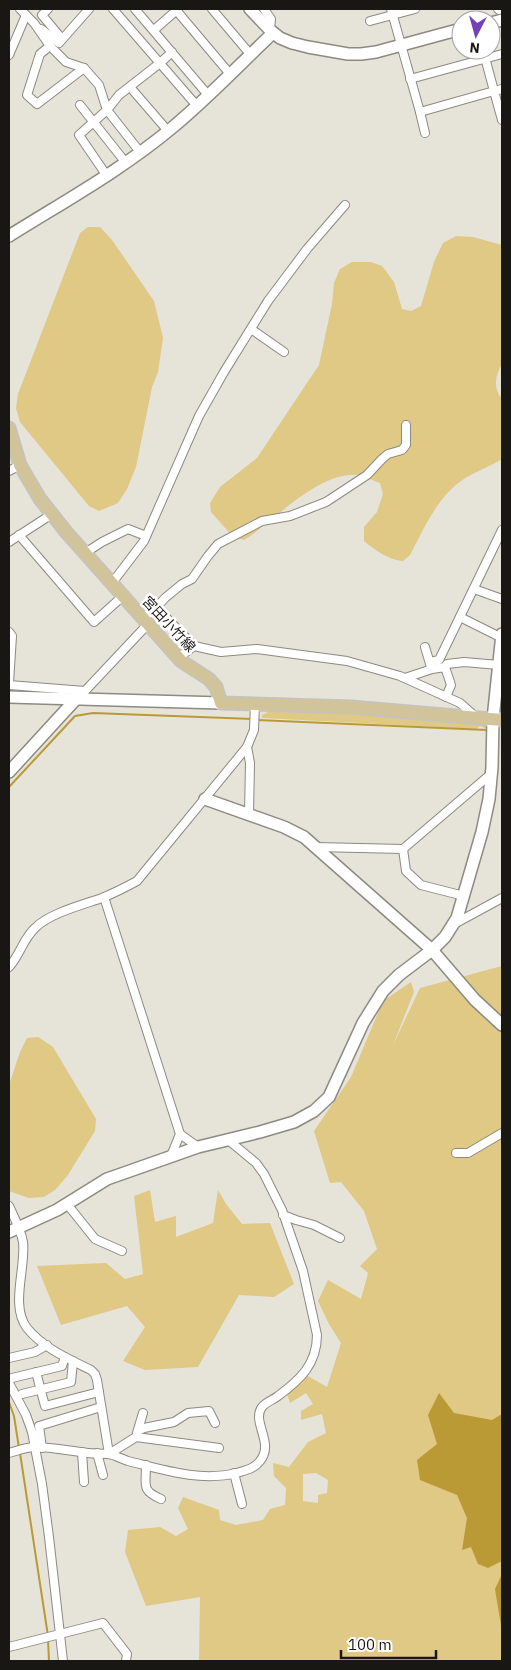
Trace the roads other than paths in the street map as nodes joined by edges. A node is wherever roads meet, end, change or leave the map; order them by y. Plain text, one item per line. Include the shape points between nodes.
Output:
1 (20, 9) edge
2 (48, 9) edge
3 (89, 9) edge
4 (113, 9) edge
5 (135, 9) edge
6 (212, 9) edge
7 (250, 9) edge
8 (264, 9) edge
9 (415, 9) edge
10 (177, 10) edge
11 (392, 12) edge
12 (26, 15) junction
13 (370, 21) dead end
14 (34, 23) junction
15 (154, 30) junction
16 (271, 31) junction
17 (451, 32) edge
18 (62, 39) junction
19 (401, 44) junction
20 (50, 46) junction
21 (10, 49) edge
22 (172, 52) junction
23 (250, 54) junction
24 (482, 60) edge
25 (486, 60) edge
26 (160, 63) junction
27 (84, 68) junction
28 (230, 74) junction
29 (410, 79) junction
30 (130, 87) junction
31 (498, 90) edge
32 (208, 95) junction
33 (80, 104) dead end
34 (197, 106) junction
35 (107, 110) junction
36 (420, 112) junction
37 (502, 120) edge
38 (93, 122) junction
39 (168, 132) junction
40 (425, 133) dead end
41 (140, 152) junction
42 (126, 163) junction
43 (107, 176) junction
44 (345, 205) dead end
45 (9, 236) edge
46 (251, 329) junction
47 (284, 352) dead end
48 (406, 425) dead end
49 (9, 428) edge
50 (14, 468) edge
51 (52, 514) junction
52 (502, 530) edge
53 (19, 535) junction
54 (146, 536) junction
55 (9, 542) edge
56 (85, 553) junction
57 (112, 583) junction
58 (474, 589) junction
59 (123, 596) junction
60 (502, 599) edge
61 (156, 607) junction
62 (460, 617) junction
63 (146, 621) junction
64 (9, 632) edge
65 (502, 636) edge
66 (194, 646) junction
67 (425, 647) dead end
68 (178, 658) junction
69 (431, 665) junction
70 (499, 665) junction
71 (446, 667) junction
72 (404, 678) junction
73 (9, 684) edge
74 (9, 697) edge
75 (446, 697) junction
76 (76, 699) junction
77 (221, 703) junction
78 (255, 704) junction
79 (478, 718) junction
80 (498, 720) edge
81 (247, 747) junction
82 (9, 772) edge
83 (492, 773) junction
84 (205, 799) junction
85 (249, 814) junction
86 (316, 847) junction
87 (403, 850) junction
88 (464, 896) junction
89 (104, 897) junction
90 (502, 898) edge
91 (455, 924) junction
92 (432, 950) junction
93 (9, 966) edge
94 (502, 1025) edge
95 (180, 1134) junction
96 (501, 1134) edge
97 (227, 1140) junction
98 (198, 1147) junction
99 (456, 1152) dead end
100 (171, 1156) junction
101 (67, 1204) junction
102 (9, 1206) edge
103 (284, 1215) junction
104 (13, 1230) edge
105 (340, 1238) dead end
106 (122, 1251) dead end
107 (47, 1345) junction
108 (65, 1357) junction
109 (9, 1358) edge
110 (73, 1361) junction
111 (36, 1372) junction
112 (10, 1381) edge
113 (41, 1390) junction
114 (99, 1392) junction
115 (22, 1394) dead end
116 (53, 1404) junction
117 (101, 1407) junction
118 (143, 1413) dead end
119 (58, 1420) junction
120 (215, 1423) dead end
121 (137, 1434) junction
122 (36, 1447) junction
123 (219, 1448) dead end
124 (82, 1452) junction
125 (9, 1453) edge
126 (97, 1453) junction
127 (109, 1454) junction
128 (146, 1465) junction
129 (234, 1473) junction
130 (103, 1474) dead end
131 (84, 1482) dead end
132 (161, 1499) dead end
133 (242, 1504) dead end
134 (58, 1634) junction
135 (9, 1647) edge
136 (63, 1661) edge
137 (126, 1661) edge

1 - 12 street
2 - 18 street via 42,15
3 - 18 street
4 - 26 street
5 - 15 street
6 - 23 street
7 - 16 street
8 - 16 street via 271,19
9 - 11 street
10 - 15 street
10 - 28 street
11 - 13 street
11 - 19 street
12 - 14 street
12 - 21 street
14 - 18 street via 59,43
14 - 20 street
15 - 22 street
16 - 19 street via 292,43 348,54
16 - 23 street
17 - 19 street
19 - 29 street
20 - 27 street via 66,62
20 - 27 street via 40,54 27,95 37,104
22 - 26 street
22 - 32 street
23 - 28 street
24 - 29 street
25 - 31 street
26 - 30 street
26 - 34 street
27 - 35 street via 99,85
28 - 32 street
29 - 36 street
30 - 35 street
30 - 39 street
31 - 36 street
31 - 37 street
32 - 34 street
33 - 38 street
34 - 39 street
35 - 38 street
35 - 41 street
36 - 40 street
38 - 42 street
38 - 43 street via 79,135
39 - 41 street
41 - 42 street
42 - 43 street
43 - 45 street
44 - 46 street via 307,249
46 - 47 street
46 - 54 street via 199,416
48 - 61 street via 406,445 402,450 382,458 367,475 326,502 290,516 262,521 218,544 192,579
49 - 50 main road, 宮田小竹線
50 - 51 main road, 宮田小竹線
51 - 53 street
51 - 56 main road, 宮田小竹線
52 - 58 street
53 - 55 street
53 - 59 street via 94,622
54 - 56 street via 128,529
54 - 57 street
56 - 57 main road, 宮田小竹線
57 - 59 main road, 宮田小竹線
58 - 60 street
58 - 62 street
59 - 63 main road, 宮田小竹線
61 - 63 street
61 - 66 street
62 - 65 street
62 - 69 street via 439,660
63 - 68 main road, 宮田小竹線
63 - 73 street via 85,691
64 - 73 street via 12,636
65 - 70 street
66 - 68 street
66 - 72 street via 221,652 257,649 347,661
67 - 69 street
68 - 77 main road, 宮田小竹線 via 209,679 216,687
69 - 71 street
69 - 72 street
70 - 71 street via 464,662 447,664
70 - 80 street
71 - 75 street via 451,685
72 - 75 street
74 - 76 street
75 - 79 street via 460,703
76 - 77 street
76 - 82 street
77 - 78 main road
78 - 79 main road via 351,707
78 - 81 street via 254,730
79 - 80 main road
80 - 83 street
81 - 84 street
81 - 85 street via 250,763
83 - 87 street
83 - 88 street via 482,832
84 - 85 street
84 - 89 street via 137,881
85 - 86 street via 295,831
86 - 87 street
86 - 92 street
87 - 88 street via 406,871 421,885
88 - 91 street
89 - 93 street via 35,927
89 - 95 street
90 - 91 street
91 - 92 street
92 - 94 street via 475,1000
92 - 97 street via 383,991 363,1024 329,1097 320,1107 294,1122
95 - 98 street
95 - 100 street
96 - 99 street via 474,1151
97 - 98 street
97 - 103 street via 256,1163
98 - 100 street
100 - 101 street via 107,1179
101 - 104 street
101 - 106 street via 95,1239
102 - 104 street
103 - 105 street
103 - 129 street via 303,1271 317,1346 311,1364 301,1377 260,1411 265,1454 254,1467
104 - 107 street via 23,1241 20,1315 28,1330
107 - 108 street
107 - 109 street via 35,1352
108 - 110 street
108 - 111 street via 62,1366
110 - 113 street via 71,1382
110 - 114 street via 95,1374
111 - 112 street
111 - 113 street
112 - 122 street
113 - 115 street
113 - 116 street via 45,1406
114 - 116 street
114 - 117 street
116 - 119 street
117 - 119 street
117 - 127 street
118 - 121 street
119 - 122 street via 39,1426
120 - 121 street via 209,1411 192,1412 174,1422 144,1428
121 - 123 street
121 - 127 street
122 - 124 street
122 - 125 street
122 - 134 street
124 - 126 street
124 - 131 street
126 - 127 street
126 - 130 street
127 - 128 street
128 - 129 street via 188,1475
128 - 132 street via 146,1489
129 - 133 street
134 - 135 street
134 - 136 street
134 - 137 street via 103,1623 127,1654

